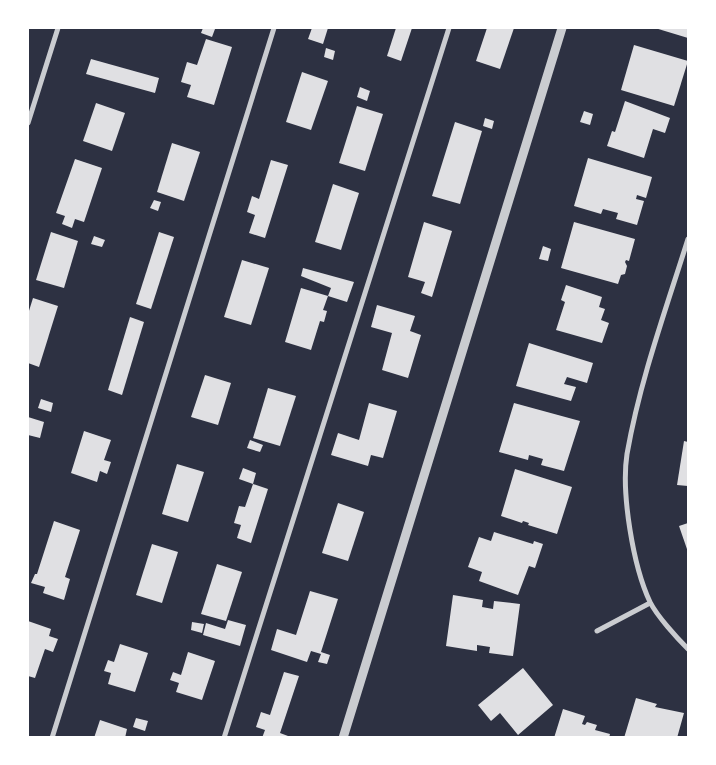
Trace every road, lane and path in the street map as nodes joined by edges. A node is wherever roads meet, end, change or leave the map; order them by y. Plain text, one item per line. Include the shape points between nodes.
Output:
1 (58, 28) edge
2 (274, 28) edge
3 (449, 28) edge
4 (562, 28) edge
5 (28, 123) edge
6 (688, 239) edge
7 (650, 603) junction
8 (596, 631) dead end
9 (688, 649) edge
10 (52, 738) edge
11 (224, 738) edge
12 (343, 738) edge

1 - 5 street
2 - 10 street
3 - 11 street
4 - 12 street
6 - 7 street via 649,365 627,455 627,500 634,556
7 - 8 street
7 - 9 street

